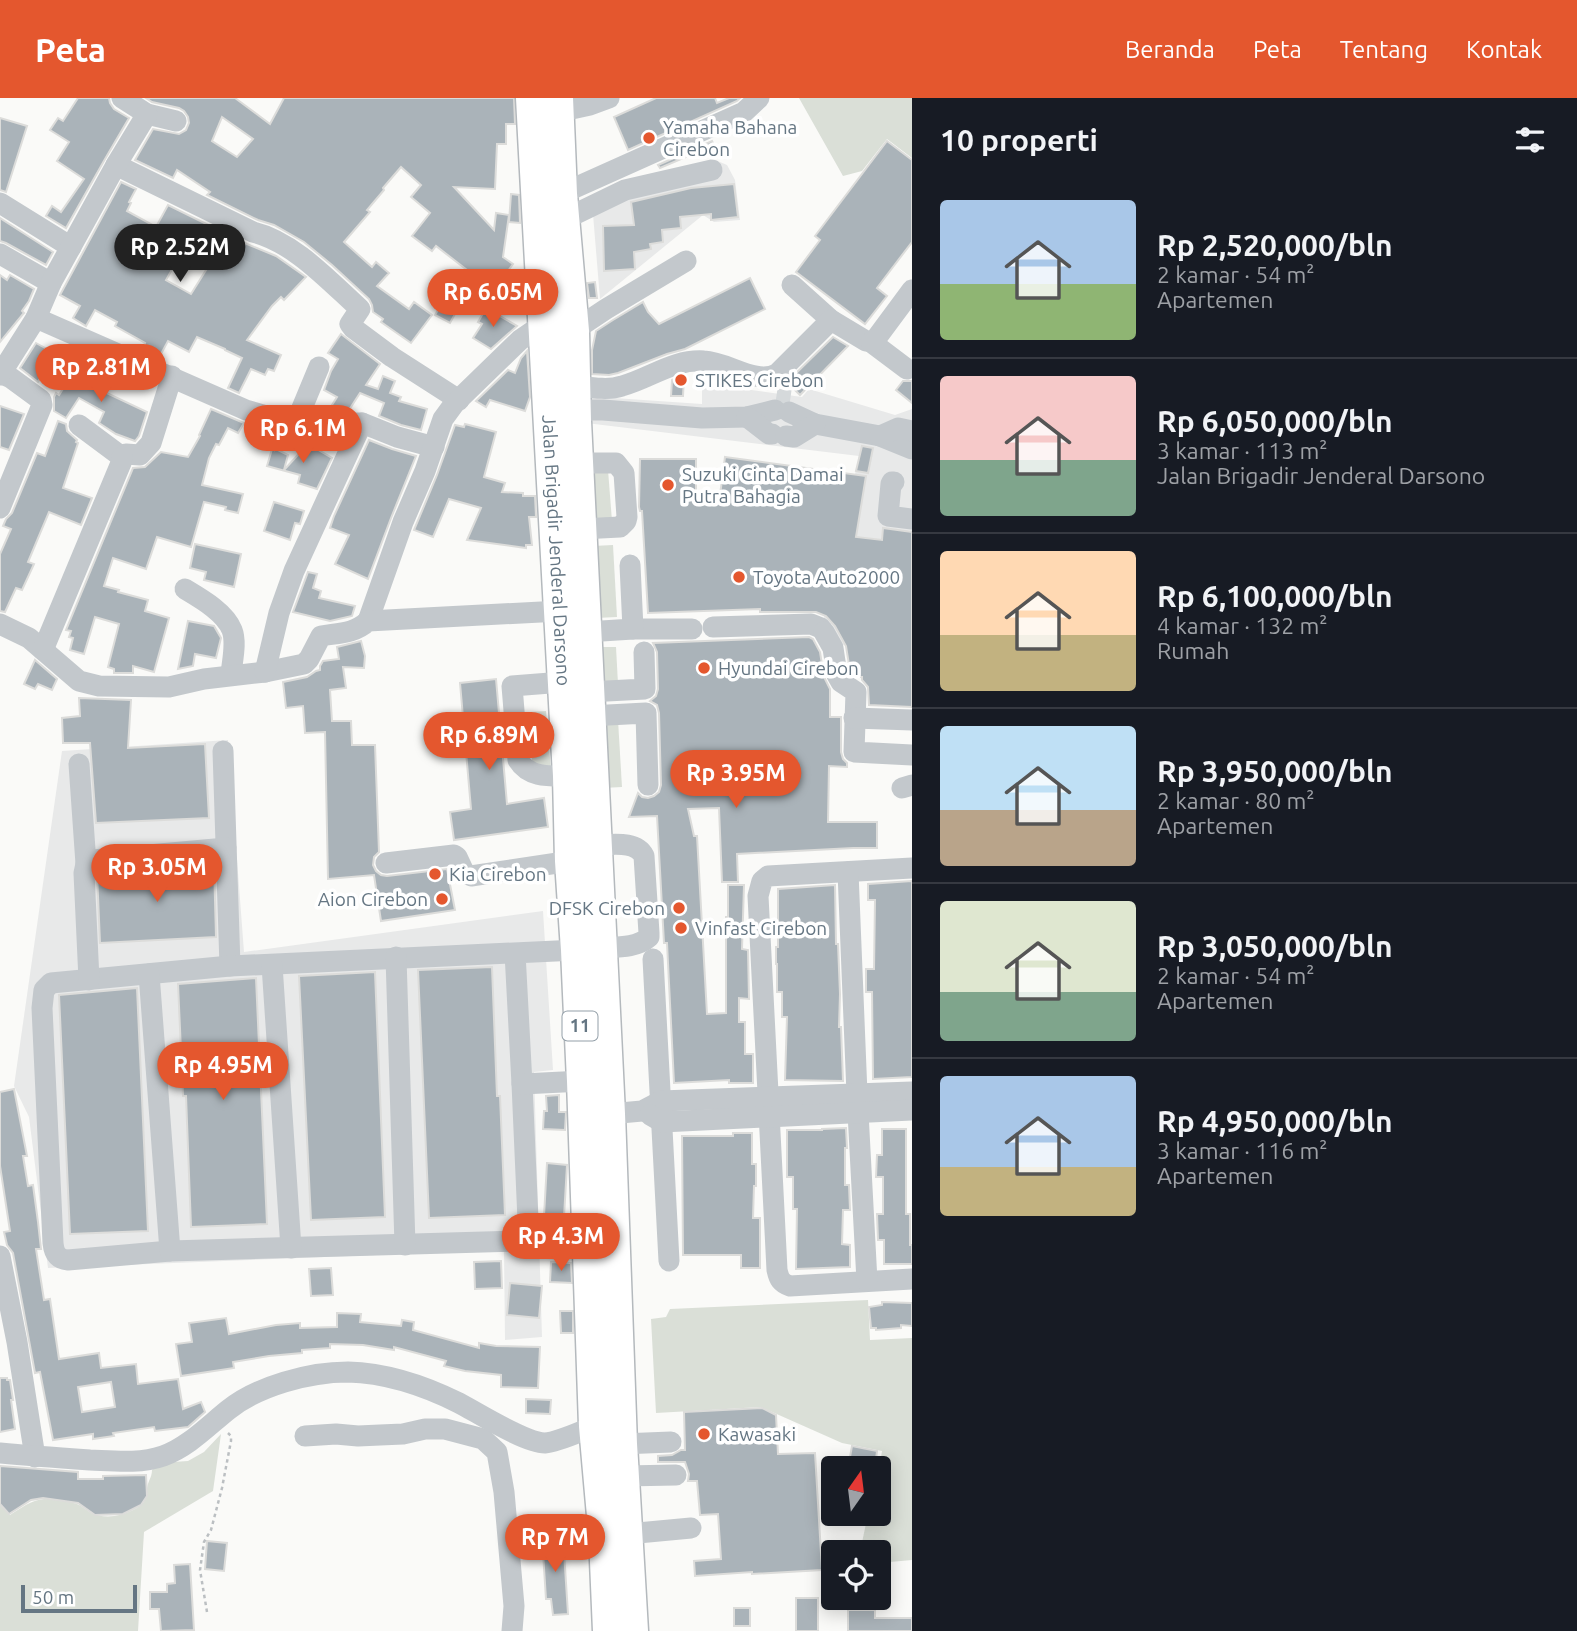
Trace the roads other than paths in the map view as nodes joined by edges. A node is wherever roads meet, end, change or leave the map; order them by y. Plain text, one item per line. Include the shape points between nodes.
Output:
1 (122, 98) edge
2 (609, 98) edge
3 (758, 98) edge
4 (549, 103) edge
5 (147, 114) junction
6 (176, 121) dead end
7 (116, 165) junction
8 (712, 170) dead end
9 (0, 203) edge
10 (562, 207) junction
11 (71, 247) junction
12 (0, 254) edge
13 (686, 261) dead end
14 (51, 283) junction
15 (792, 285) dead end
16 (912, 290) edge
17 (36, 318) junction
18 (831, 320) junction
19 (559, 327) junction
20 (871, 342) junction
21 (319, 367) dead end
22 (907, 369) dead end
23 (0, 374) edge
24 (172, 376) junction
25 (458, 400) junction
26 (566, 401) junction
27 (295, 423) junction
28 (362, 423) junction
29 (79, 425) dead end
30 (901, 429) edge
31 (434, 447) junction
32 (912, 449) edge
33 (122, 457) junction
34 (578, 463) junction
35 (894, 482) dead end
36 (0, 508) edge
37 (912, 519) edge
38 (581, 529) junction
39 (630, 565) dead end
40 (185, 589) dead end
41 (559, 611) junction
42 (368, 621) junction
43 (0, 624) edge
44 (633, 629) junction
45 (586, 632) junction
46 (43, 650) junction
47 (644, 652) dead end
48 (265, 672) junction
49 (231, 675) junction
50 (645, 689) junction
51 (580, 697) junction
52 (646, 713) junction
53 (854, 718) junction
54 (912, 720) edge
55 (223, 751) dead end
56 (912, 755) edge
57 (79, 764) dead end
58 (569, 776) junction
59 (648, 785) dead end
60 (226, 848) junction
61 (583, 853) junction
62 (386, 863) dead end
63 (86, 864) junction
64 (912, 868) edge
65 (848, 872) junction
66 (589, 949) junction
67 (515, 953) junction
68 (396, 957) junction
69 (653, 959) dead end
70 (272, 965) junction
71 (230, 966) junction
72 (149, 974) junction
73 (89, 979) junction
74 (583, 1081) junction
75 (522, 1084) junction
76 (912, 1092) edge
77 (858, 1103) junction
78 (770, 1107) junction
79 (912, 1110) edge
80 (655, 1111) junction
81 (609, 1114) junction
82 (405, 1245) junction
83 (291, 1248) junction
84 (170, 1251) junction
85 (0, 1256) edge
86 (669, 1261) dead end
87 (912, 1279) edge
88 (867, 1280) junction
89 (9, 1343) edge
90 (595, 1426) junction
91 (305, 1436) dead end
92 (671, 1442) dead end
93 (621, 1444) junction
94 (0, 1453) edge
95 (35, 1457) junction
96 (676, 1475) dead end
97 (624, 1476) junction
98 (691, 1528) dead end
99 (627, 1534) junction
100 (512, 1631) edge
101 (609, 1631) edge
102 (632, 1631) edge

1 - 5 street
2 - 4 street via 590,105
3 - 10 street via 744,112
4 - 10 highway, Jalan Brigadir Jenderal Darsono / 11
4 - 19 highway, Jalan Brigadir Jenderal Darsono / 11
5 - 6 street
5 - 7 street
7 - 11 street
7 - 25 street via 290,249 360,309 350,324 353,328
8 - 10 street
9 - 11 street
10 - 19 highway, Jalan Brigadir Jenderal Darsono / 11
11 - 14 street
12 - 14 street
13 - 19 street via 606,309
14 - 17 street
15 - 18 street
16 - 20 street
17 - 23 street
17 - 24 street
18 - 20 street
18 - 26 street via 771,377 689,361 622,387
19 - 25 street via 520,340
19 - 26 highway, Jalan Brigadir Jenderal Darsono / 11
20 - 22 street
21 - 27 street
23 - 36 street via 10,377 42,405
24 - 27 street via 246,410
24 - 33 street via 151,443 139,455
25 - 31 street via 443,419
26 - 30 street via 603,410
26 - 34 highway, Jalan Brigadir Jenderal Darsono / 11
26 - 41 highway, Jalan Brigadir Jenderal Darsono / 11
27 - 28 street via 331,427
28 - 31 street
28 - 48 street via 294,570
29 - 33 street
30 - 32 street
31 - 42 street
33 - 46 street
34 - 38 highway, Jalan Brigadir Jenderal Darsono / 11
34 - 38 street via 616,463 622,469 627,517 620,527
35 - 37 street via 887,514
38 - 45 highway, Jalan Brigadir Jenderal Darsono / 11
39 - 44 street
40 - 49 street via 213,608 231,628
41 - 42 street
41 - 51 highway, Jalan Brigadir Jenderal Darsono / 11
42 - 48 street via 359,629 321,636 304,664
43 - 46 street
44 - 45 street
44 - 53 street via 811,624 823,630 833,648 841,682 856,692
45 - 51 highway, Jalan Brigadir Jenderal Darsono / 11
46 - 49 street via 79,681 95,685 169,687
47 - 50 street
48 - 49 street
50 - 51 street
50 - 52 street
51 - 52 street
51 - 58 highway, Jalan Brigadir Jenderal Darsono / 11
51 - 58 street via 512,686 518,760 538,775
51 - 61 highway, Jalan Brigadir Jenderal Darsono / 11
52 - 59 street
53 - 54 street
53 - 56 street via 854,762
55 - 60 street
57 - 63 street
58 - 61 highway, Jalan Brigadir Jenderal Darsono / 11
60 - 63 street
60 - 71 street
61 - 62 street via 471,876 454,855
61 - 66 highway, Jalan Brigadir Jenderal Darsono / 11
61 - 66 street via 632,846 642,852 649,933 644,942
63 - 73 street
64 - 65 street
65 - 77 street
65 - 78 street via 768,876 762,881 758,896
66 - 67 street
66 - 74 highway, Jalan Brigadir Jenderal Darsono / 11
66 - 81 highway, Jalan Brigadir Jenderal Darsono / 11
67 - 68 street
67 - 75 street
68 - 70 street
68 - 82 street
69 - 80 street
70 - 71 street
70 - 83 street
71 - 72 street
72 - 73 street
72 - 84 street
73 - 84 street via 51,983 43,996 55,1254 68,1260
74 - 75 street
74 - 90 highway, Jalan Brigadir Jenderal Darsono / 11
75 - 82 street via 528,1220 522,1236 515,1241
76 - 77 street
77 - 78 street
77 - 79 street
77 - 88 street
78 - 80 street
78 - 88 street via 780,1280 790,1286
80 - 81 street
80 - 86 street
81 - 93 highway, Jalan Brigadir Jenderal Darsono / 11
82 - 83 street
83 - 84 street
85 - 89 street
87 - 88 street
89 - 95 street
90 - 95 street via 552,1442 534,1441 431,1391 378,1374 346,1372 278,1384 230,1408 185,1444 155,1458
90 - 101 highway, Jalan Brigadir Jenderal Darsono / 11
91 - 100 street via 445,1429 483,1439 497,1452 505,1492
92 - 93 street
93 - 97 highway, Jalan Brigadir Jenderal Darsono / 11
94 - 95 street
96 - 97 street
97 - 99 highway, Jalan Brigadir Jenderal Darsono / 11
98 - 99 street
99 - 102 highway, Jalan Brigadir Jenderal Darsono / 11

